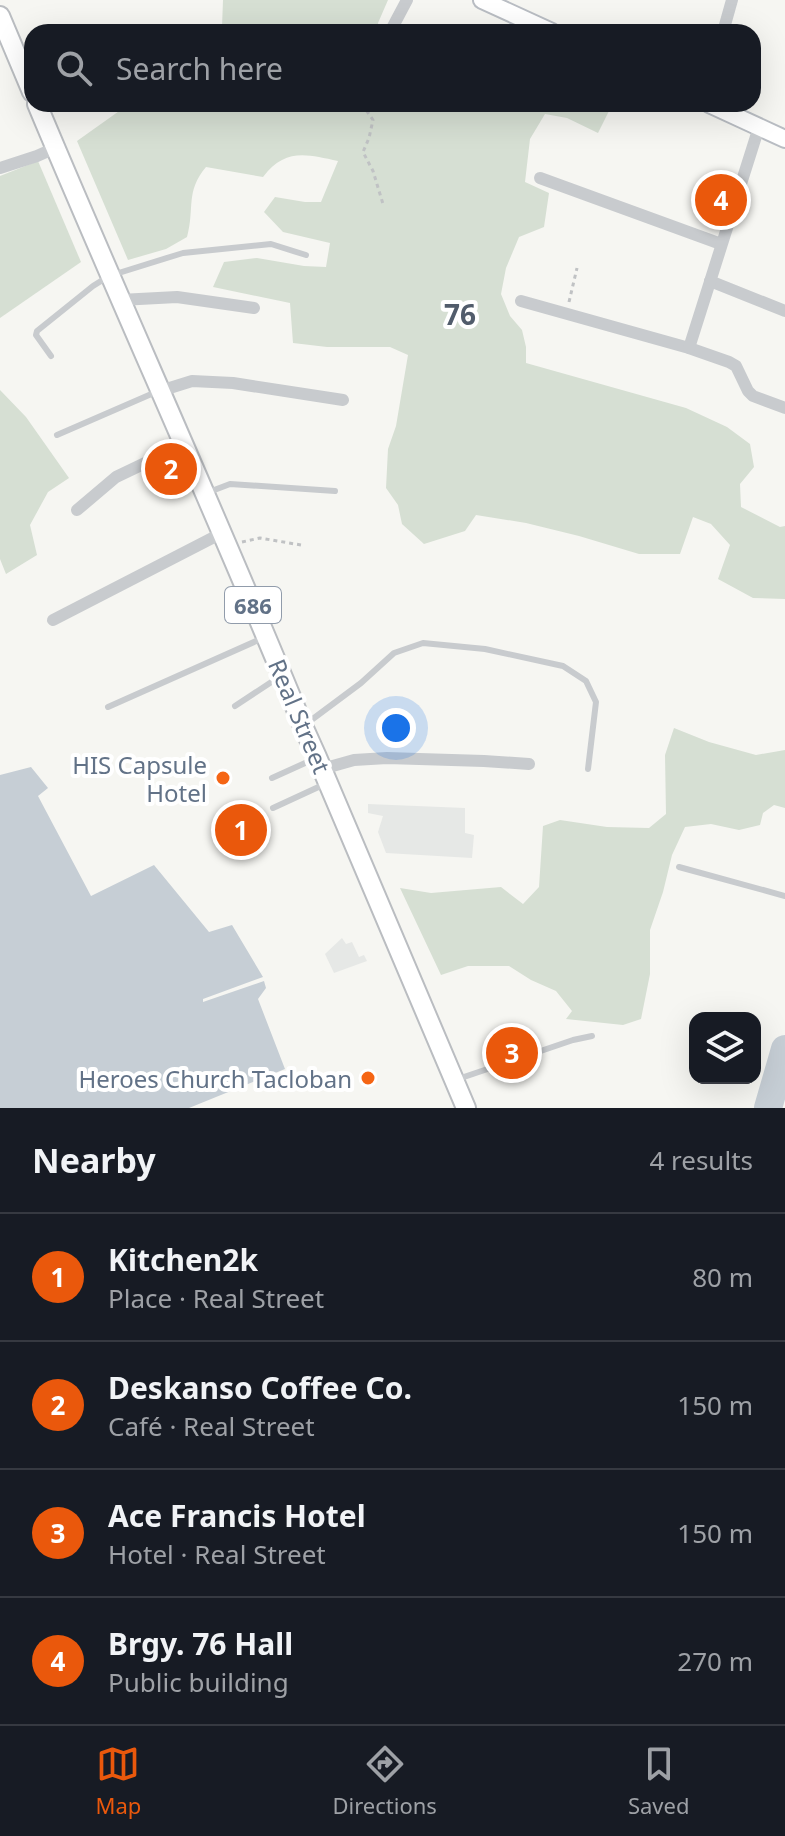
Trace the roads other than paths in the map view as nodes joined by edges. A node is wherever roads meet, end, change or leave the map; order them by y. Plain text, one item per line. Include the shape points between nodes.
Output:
1 (407, 0) edge
2 (482, 0) edge
3 (732, 0) edge
4 (0, 16) edge
5 (394, 24) edge
6 (534, 24) edge
7 (725, 24) edge
8 (6, 48) edge
9 (24, 78) edge
10 (40, 112) edge
11 (726, 112) edge
12 (759, 127) junction
13 (785, 139) edge
14 (55, 148) junction
15 (0, 168) edge
16 (540, 178) dead end
17 (721, 244) junction
18 (306, 255) dead end
19 (109, 276) junction
20 (710, 281) junction
21 (120, 300) junction
22 (521, 301) dead end
23 (254, 308) dead end
24 (785, 311) edge
25 (689, 348) junction
26 (51, 356) dead end
27 (160, 391) junction
28 (343, 400) dead end
29 (785, 408) edge
30 (57, 435) dead end
31 (183, 445) junction
32 (335, 491) dead end
33 (206, 493) junction
34 (77, 510) dead end
35 (225, 539) junction
36 (53, 620) dead end
37 (266, 637) junction
38 (282, 675) junction
39 (235, 706) dead end
40 (108, 707) dead end
41 (303, 726) junction
42 (529, 764) dead end
43 (322, 769) junction
44 (588, 769) dead end
45 (272, 778) dead end
46 (273, 808) dead end
47 (679, 867) dead end
48 (785, 896) edge
49 (592, 1036) dead end
50 (454, 1081) junction
51 (466, 1108) edge

1 - 5 street
2 - 6 main road
3 - 7 street
4 - 8 main road
8 - 9 main road
10 - 14 main road, Real Street / 686
11 - 12 main road
12 - 13 main road
12 - 17 street
14 - 15 street
14 - 19 main road, Real Street / 686
16 - 17 street
17 - 20 street
18 - 19 lane via 255,244 183,253
19 - 21 main road, Real Street / 686
19 - 26 lane via 37,331
20 - 24 street
20 - 25 street
21 - 23 street via 177,297
21 - 27 main road, Real Street / 686
22 - 25 street
25 - 29 street via 736,366 753,396
27 - 28 street via 192,381 233,383
27 - 30 lane
27 - 31 main road, Real Street / 686
31 - 33 main road, Real Street / 686
31 - 34 street via 116,477
32 - 33 lane via 230,484
33 - 35 main road, Real Street / 686
35 - 36 street
35 - 37 main road, Real Street / 686
37 - 38 main road, Real Street / 686
37 - 40 lane
38 - 39 lane
38 - 41 main road, Real Street / 686
41 - 43 main road, Real Street / 686
41 - 44 lane via 394,653 423,643 485,649 563,666 586,681 596,702
42 - 43 street via 387,758
43 - 45 lane via 309,762
43 - 46 lane
43 - 50 main road, Real Street / 686
47 - 48 lane
49 - 50 lane
50 - 51 main road, Real Street / 686

